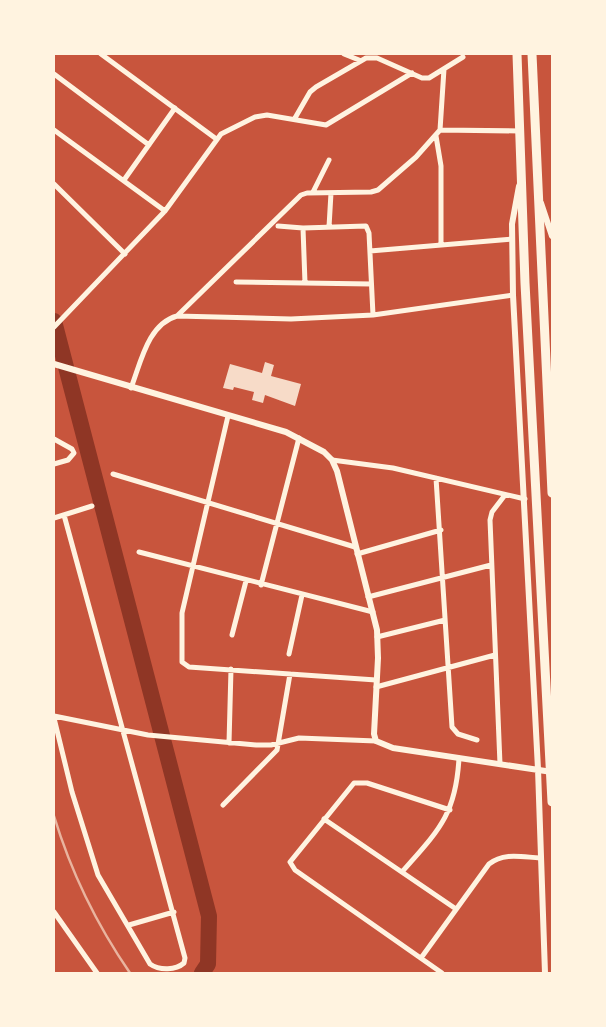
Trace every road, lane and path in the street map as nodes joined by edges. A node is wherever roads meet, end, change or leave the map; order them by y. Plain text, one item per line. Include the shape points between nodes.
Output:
1 (101, 54) edge
2 (344, 54) edge
3 (517, 54) edge
4 (532, 54) edge
5 (463, 58) dead end
6 (359, 60) junction
7 (444, 69) junction
8 (412, 73) junction
9 (54, 74) edge
10 (175, 108) junction
11 (295, 118) junction
12 (54, 130) edge
13 (440, 130) junction
14 (520, 130) junction
15 (436, 136) junction
16 (216, 138) junction
17 (149, 145) junction
18 (329, 160) dead end
19 (522, 175) junction
20 (124, 180) junction
21 (54, 184) edge
22 (313, 192) junction
23 (331, 192) junction
24 (538, 192) junction
25 (165, 211) junction
26 (278, 226) dead end
27 (329, 227) junction
28 (303, 228) junction
29 (552, 236) edge
30 (512, 239) junction
31 (441, 245) junction
32 (370, 251) junction
33 (126, 254) junction
34 (236, 282) dead end
35 (305, 283) junction
36 (371, 284) junction
37 (513, 296) junction
38 (373, 315) junction
39 (177, 316) junction
40 (54, 327) edge
41 (55, 364) edge
42 (131, 388) junction
43 (228, 416) junction
44 (299, 438) junction
45 (54, 439) edge
46 (332, 460) junction
47 (54, 464) edge
48 (113, 474) dead end
49 (436, 478) junction
50 (552, 493) edge
51 (505, 494) junction
52 (525, 499) junction
53 (207, 502) junction
54 (92, 506) dead end
55 (64, 515) junction
56 (54, 518) edge
57 (277, 523) junction
58 (441, 530) junction
59 (356, 551) junction
60 (139, 552) dead end
61 (191, 565) junction
62 (491, 566) junction
63 (443, 576) junction
64 (246, 581) junction
65 (261, 585) junction
66 (302, 595) junction
67 (368, 597) junction
68 (373, 612) junction
69 (445, 620) junction
70 (232, 635) dead end
71 (377, 637) junction
72 (289, 654) dead end
73 (495, 655) junction
74 (447, 667) junction
75 (231, 669) junction
76 (290, 674) junction
77 (376, 683) junction
78 (54, 717) edge
79 (120, 729) junction
80 (477, 740) dead end
81 (376, 741) junction
82 (229, 743) junction
83 (279, 743) junction
84 (459, 758) junction
85 (500, 764) junction
86 (538, 769) junction
87 (552, 772) edge
88 (552, 802) edge
89 (223, 805) dead end
90 (450, 810) junction
91 (324, 819) junction
92 (540, 858) junction
93 (402, 872) junction
94 (456, 909) junction
95 (54, 912) edge
96 (174, 912) junction
97 (129, 925) junction
98 (421, 958) junction
99 (97, 973) edge
100 (442, 973) edge
101 (545, 973) edge

1 - 10 street
2 - 6 street
3 - 14 highway
4 - 24 highway
5 - 7 street
6 - 8 street via 376,58
6 - 11 street via 310,92
7 - 8 street via 429,78
7 - 13 street
8 - 11 street via 332,123 321,125
9 - 17 street
10 - 16 street
10 - 17 street
11 - 16 street via 261,115
12 - 20 street
13 - 14 street
13 - 15 street
14 - 19 highway
15 - 23 street via 378,190
15 - 31 street via 441,166
16 - 25 street
17 - 20 street
18 - 22 street
19 - 30 street
19 - 88 highway
20 - 25 street
21 - 33 street
22 - 23 street
22 - 39 street via 294,200
23 - 27 street
24 - 29 street
24 - 50 highway
25 - 33 street
26 - 28 street
27 - 28 street
27 - 32 street via 366,226
28 - 35 street
30 - 31 street
30 - 37 street
31 - 32 street
32 - 36 street
33 - 40 street
34 - 35 street
35 - 36 street
36 - 38 street
37 - 38 street
37 - 52 street
38 - 39 street via 291,319
39 - 42 street via 157,327
41 - 42 street
42 - 43 street
43 - 44 street
43 - 53 street
44 - 46 street
44 - 57 street
45 - 47 street via 74,453 68,460
46 - 49 street via 393,468
46 - 59 street
48 - 53 street
49 - 51 street
49 - 58 street
51 - 52 street
51 - 62 street via 490,520
52 - 86 street
53 - 57 street
53 - 61 street
54 - 55 street
55 - 56 street
55 - 79 street
57 - 59 street
57 - 65 street
58 - 59 street
58 - 63 street
59 - 67 street
60 - 61 street
61 - 64 street
61 - 75 street via 180,626 182,662 189,667
62 - 63 street
62 - 73 street
63 - 67 street
63 - 69 street
64 - 65 street
64 - 70 street
65 - 66 street
66 - 68 street
66 - 72 street
67 - 68 street
68 - 71 street
69 - 71 street
69 - 74 street
71 - 77 street
73 - 74 street
73 - 85 street
74 - 77 street
74 - 80 street via 453,729 461,736
75 - 76 street
75 - 82 street
76 - 77 street
76 - 83 street
77 - 81 street
78 - 79 street
78 - 97 street via 72,792 95,866
79 - 82 street via 154,736
79 - 96 street
81 - 83 street via 299,738
81 - 84 street via 393,748
82 - 83 street via 264,746
83 - 89 street via 273,754
84 - 85 street
84 - 90 street via 458,781
85 - 86 street
86 - 87 street
86 - 92 street
90 - 91 street via 359,782 350,786
90 - 93 street via 438,831
91 - 93 street
91 - 98 street via 290,862 291,866
92 - 94 street via 497,857
92 - 101 street
93 - 94 street
94 - 98 street
95 - 99 street
96 - 97 street
96 - 97 street via 185,958 180,966 161,969 150,964
98 - 100 street

